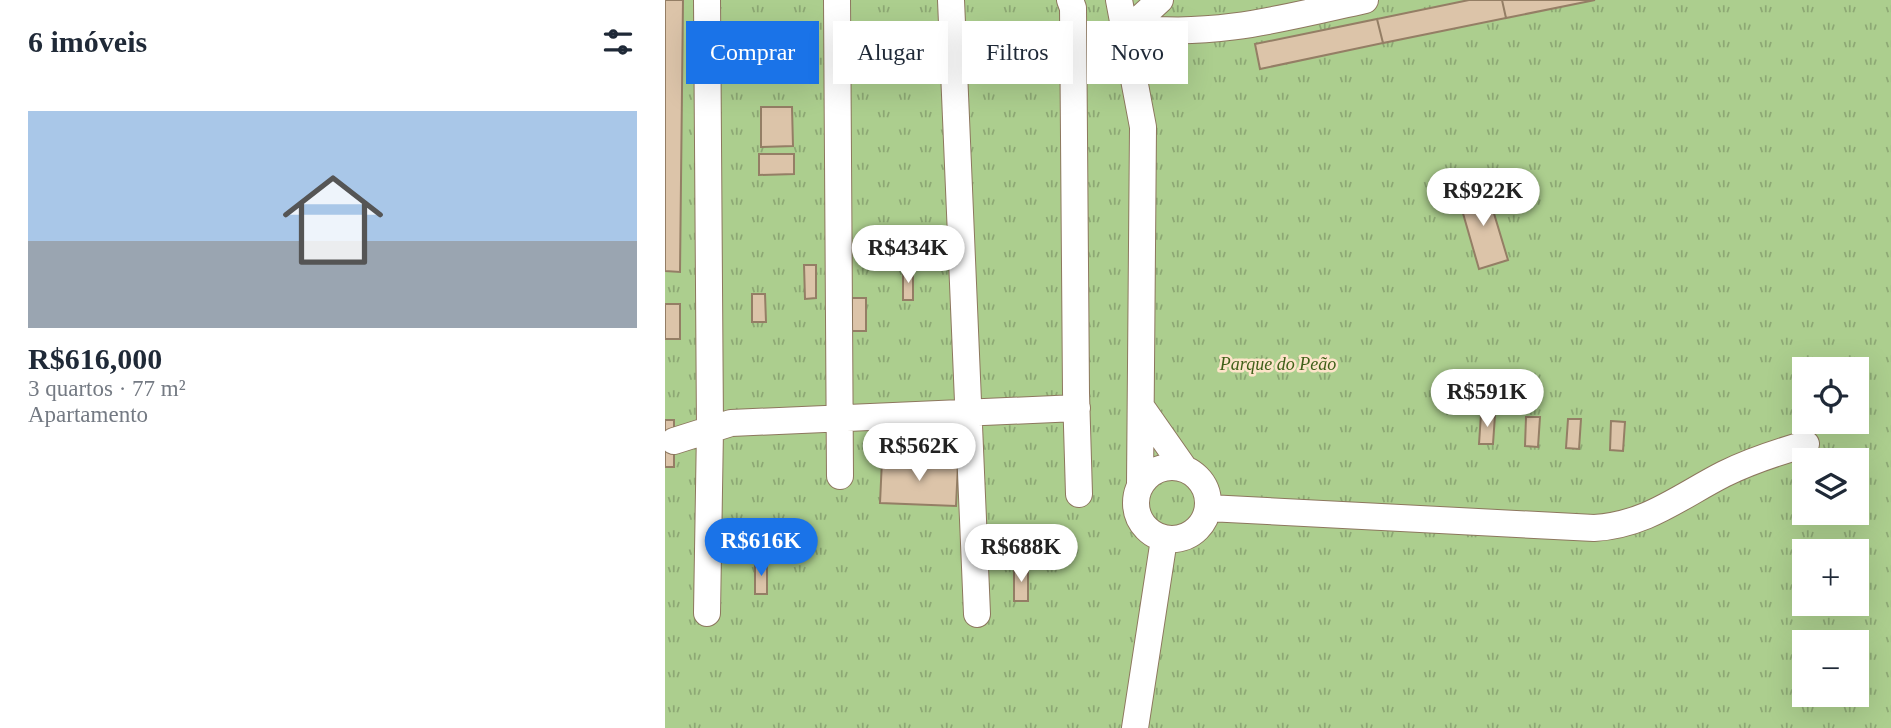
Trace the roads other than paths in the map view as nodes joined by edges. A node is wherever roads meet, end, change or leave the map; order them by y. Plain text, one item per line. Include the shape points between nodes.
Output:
1 (707, 0) edge
2 (837, 0) edge
3 (951, 0) edge
4 (1070, 0) edge
5 (1119, 0) edge
6 (1160, 0) edge
7 (1365, 0) edge
8 (1258, 12) edge
9 (1125, 21) edge
10 (1137, 21) edge
11 (1188, 30) edge
12 (1136, 84) edge
13 (1077, 408) junction
14 (1142, 408) junction
15 (968, 412) junction
16 (839, 418) junction
17 (710, 429) junction
18 (674, 441) dead end
19 (1806, 444) dead end
20 (1184, 468) junction
21 (840, 476) dead end
22 (1140, 485) junction
23 (1079, 494) dead end
24 (1208, 508) junction
25 (1164, 539) junction
26 (707, 613) dead end
27 (977, 614) dead end
28 (1135, 728) edge

1 - 17 street
2 - 16 street
3 - 15 street
4 - 13 street
5 - 9 street
6 - 10 street
7 - 8 street
8 - 11 street
12 - 14 street via 1143,127
13 - 15 street
13 - 23 street
14 - 20 street
14 - 22 street
15 - 16 street
15 - 27 street
16 - 17 street via 731,423
16 - 21 street
17 - 18 street
17 - 26 street
19 - 24 street via 1745,464 1636,522 1613,527
20 - 22 street via 1159,469
20 - 24 street via 1203,484
22 - 25 street via 1135,507 1138,518 1153,535
24 - 25 street via 1197,530 1186,537
25 - 28 street

